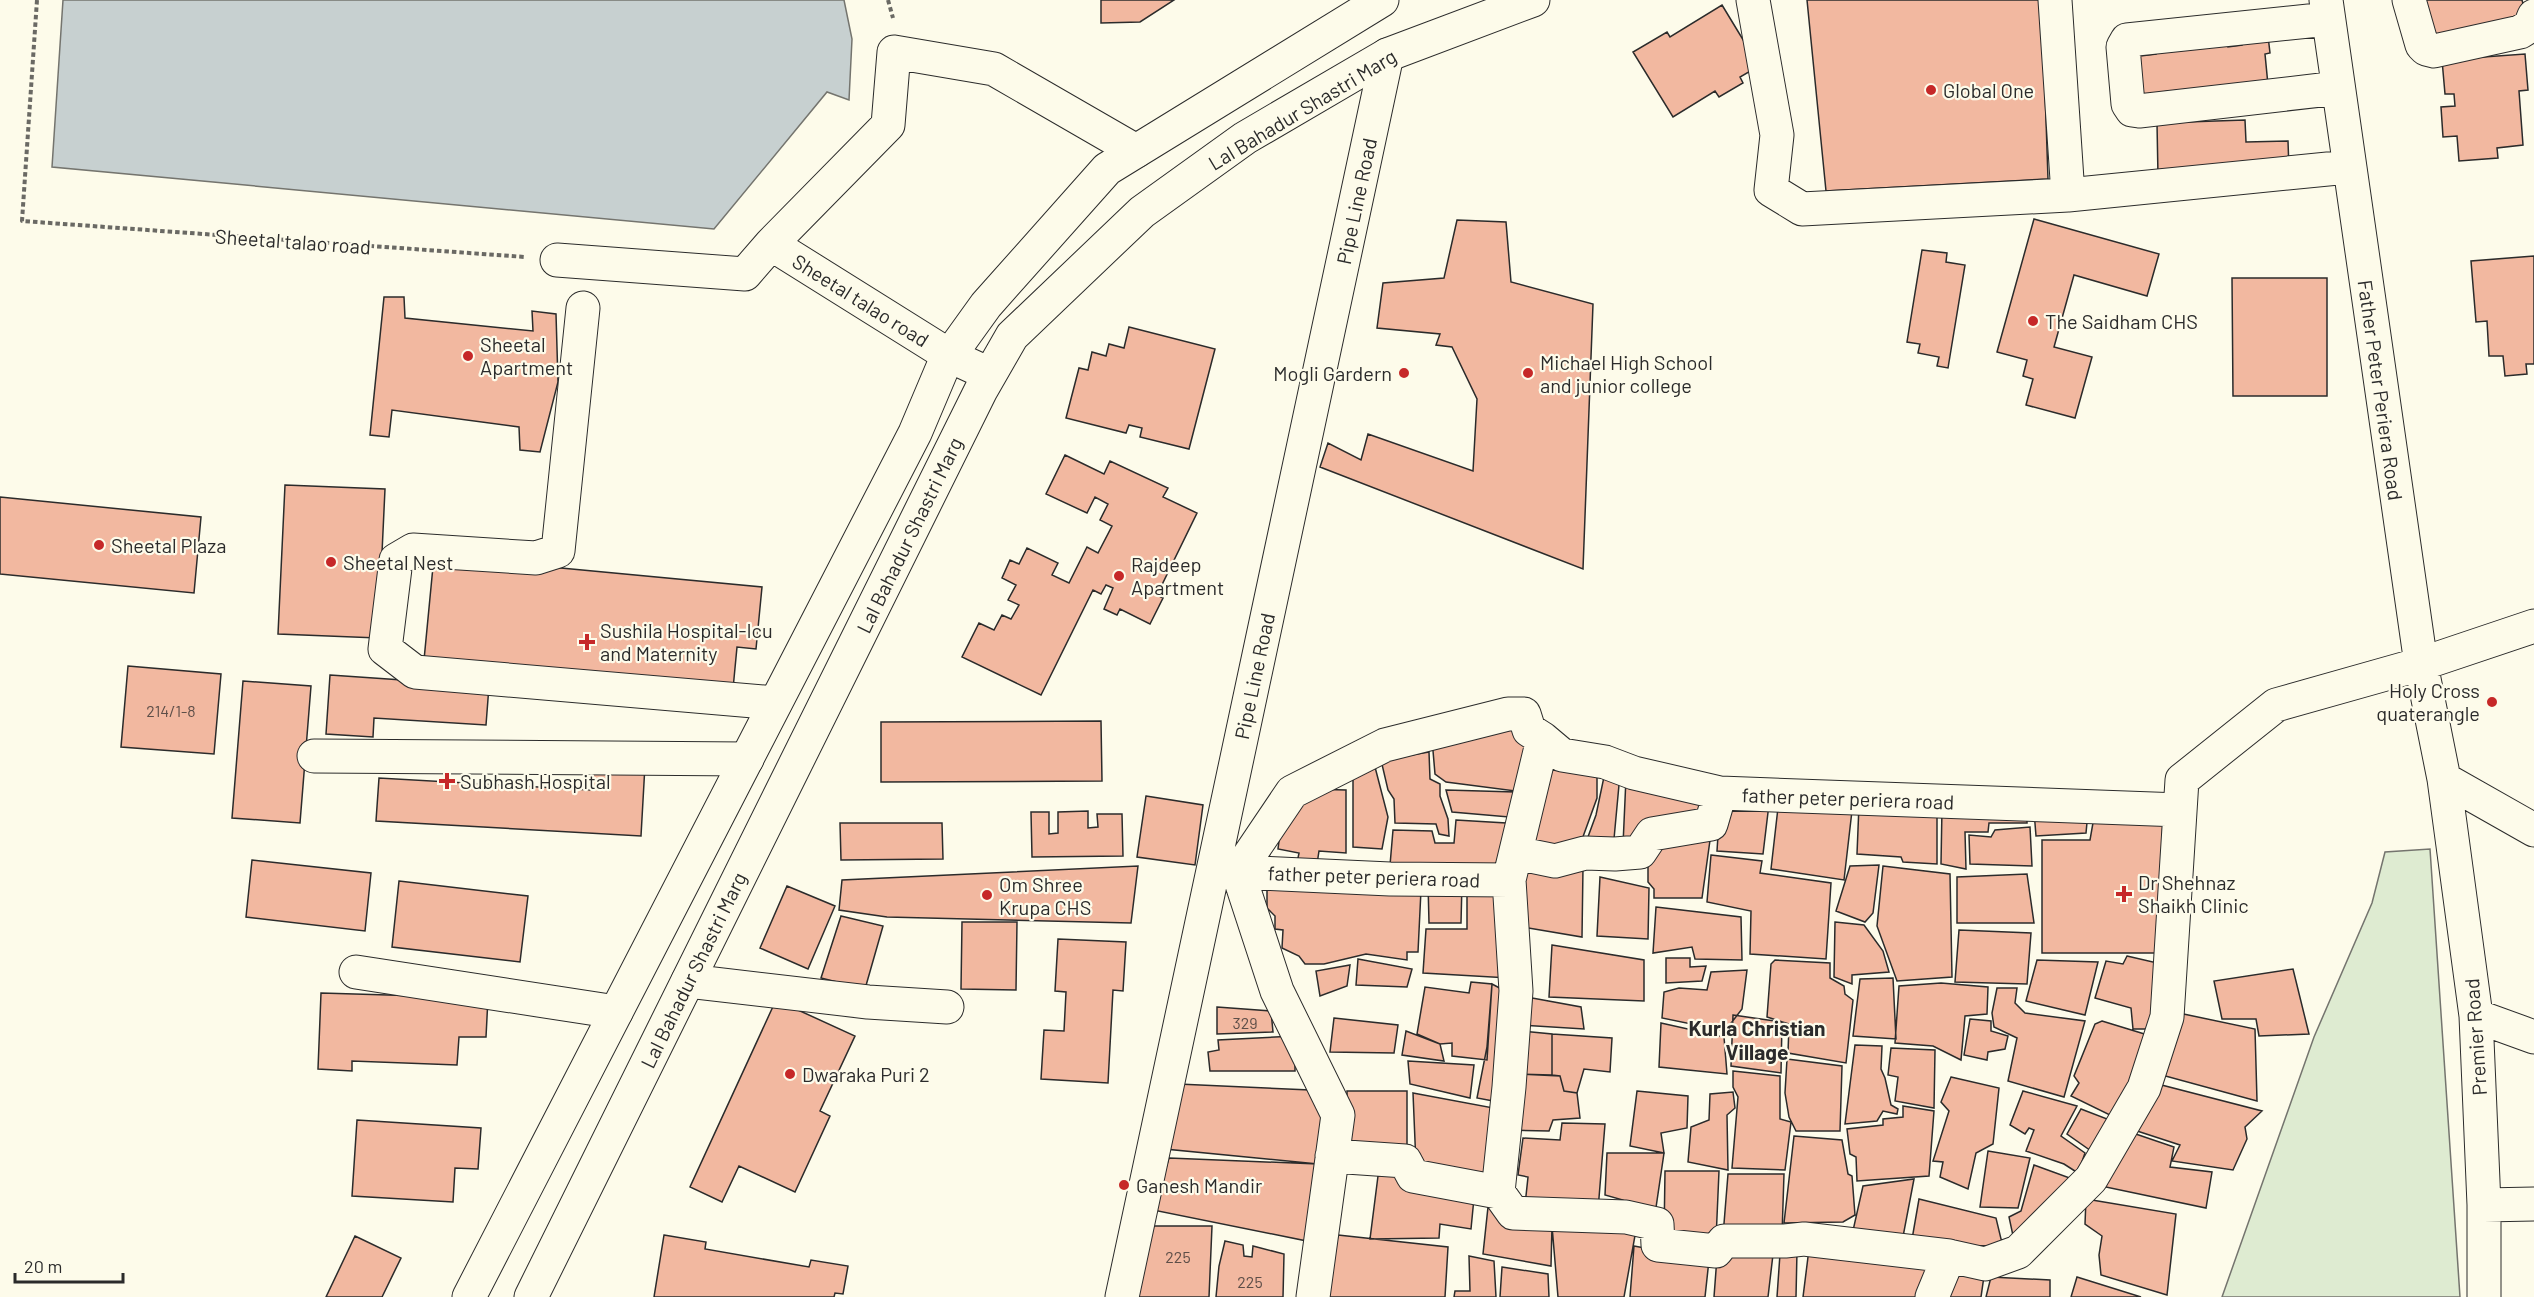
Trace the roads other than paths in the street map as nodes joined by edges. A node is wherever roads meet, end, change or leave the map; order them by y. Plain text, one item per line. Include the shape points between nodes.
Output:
1 (1382, 0) edge
2 (1533, 0) edge
3 (1753, 0) edge
4 (2055, 0) edge
5 (2409, 0) edge
6 (2530, 0) edge
7 (2327, 10) edge
8 (2534, 16) edge
9 (1387, 55) junction
10 (2338, 88) junction
11 (1136, 151) junction
12 (2348, 167) junction
13 (2068, 195) junction
14 (771, 244) junction
15 (557, 260) road end
16 (583, 308) dead end
17 (950, 356) junction
18 (989, 374) junction
19 (2534, 626) edge
20 (2421, 664) junction
21 (775, 703) junction
22 (1543, 739) junction
23 (314, 756) dead end
24 (747, 759) junction
25 (2444, 778) junction
26 (1720, 793) junction
27 (2180, 810) junction
28 (2534, 830) edge
29 (1513, 866) junction
30 (1239, 872) junction
31 (356, 972) dead end
32 (688, 981) junction
33 (947, 1007) dead end
34 (616, 1012) junction
35 (2476, 1016) junction
36 (2534, 1037) edge
37 (1332, 1156) junction
38 (1497, 1192) junction
39 (2534, 1204) edge
40 (2484, 1205) junction
41 (1949, 1256) junction
42 (469, 1297) edge
43 (531, 1297) edge
44 (1122, 1297) edge
45 (1313, 1297) edge
46 (1932, 1297) edge
47 (2484, 1297) edge

1 - 11 street, Lal Bahadur Shastri Marg
2 - 9 street, Lal Bahadur Shastri Marg
3 - 13 street via 1777,135 1771,190 1802,209
4 - 13 street
5 - 8 street via 2426,50 2520,32 2530,26
6 - 8 street
7 - 10 street, Father Peter Periera Road
7 - 10 street via 2127,40 2123,47 2128,104 2139,111
9 - 18 street, Lal Bahadur Shastri Marg via 1245,138 1142,212 1012,336
9 - 44 street, Pipe Line Road
10 - 12 street, Father Peter Periera Road
11 - 14 street, Sheetal talao road via 994,69 894,52 888,125
11 - 17 street, Lal Bahadur Shastri Marg via 1107,169 986,305
12 - 13 street
12 - 20 street, Father Peter Periera Road
14 - 15 street, Sheetal talao road via 745,274
14 - 17 street, Sheetal talao road
16 - 21 street via 558,551 536,558 413,550 396,560 386,649 415,672
17 - 18 street, Sheetal talao road
17 - 21 street, Lal Bahadur Shastri Marg via 915,433
18 - 32 street, Lal Bahadur Shastri Marg
19 - 20 street
20 - 25 street, Father Peter Periera Road
20 - 27 street via 2276,705 2182,780
21 - 24 street, Lal Bahadur Shastri Marg
22 - 26 street via 1562,755 1605,762
22 - 29 street
22 - 30 street, father peter periera road via 1529,730 1524,714 1508,714 1385,745 1292,792
23 - 24 street
24 - 34 street, Lal Bahadur Shastri Marg
25 - 28 street
25 - 35 street, Premier Road
26 - 27 street, father peter periera road
26 - 29 street, father peter periera road via 1711,824 1652,834 1640,852 1585,853
27 - 41 street via 2167,1017 2144,1088 2091,1179 2018,1252 1986,1264
29 - 30 street, father peter periera road via 1390,879
29 - 38 street via 1516,991
30 - 37 street, father peter periera road via 1277,991 1338,1115
31 - 34 street
32 - 33 street via 845,1000
32 - 43 street, Lal Bahadur Shastri Marg
34 - 42 street, Lal Bahadur Shastri Marg
35 - 36 street
35 - 40 street, Premier Road
37 - 38 street via 1405,1161 1413,1176
37 - 45 street, father peter periera road
38 - 41 street via 1513,1212 1626,1217 1657,1224 1658,1245 1716,1251 1724,1240 1804,1239
39 - 40 street
40 - 47 street, Premier Road
41 - 46 street

